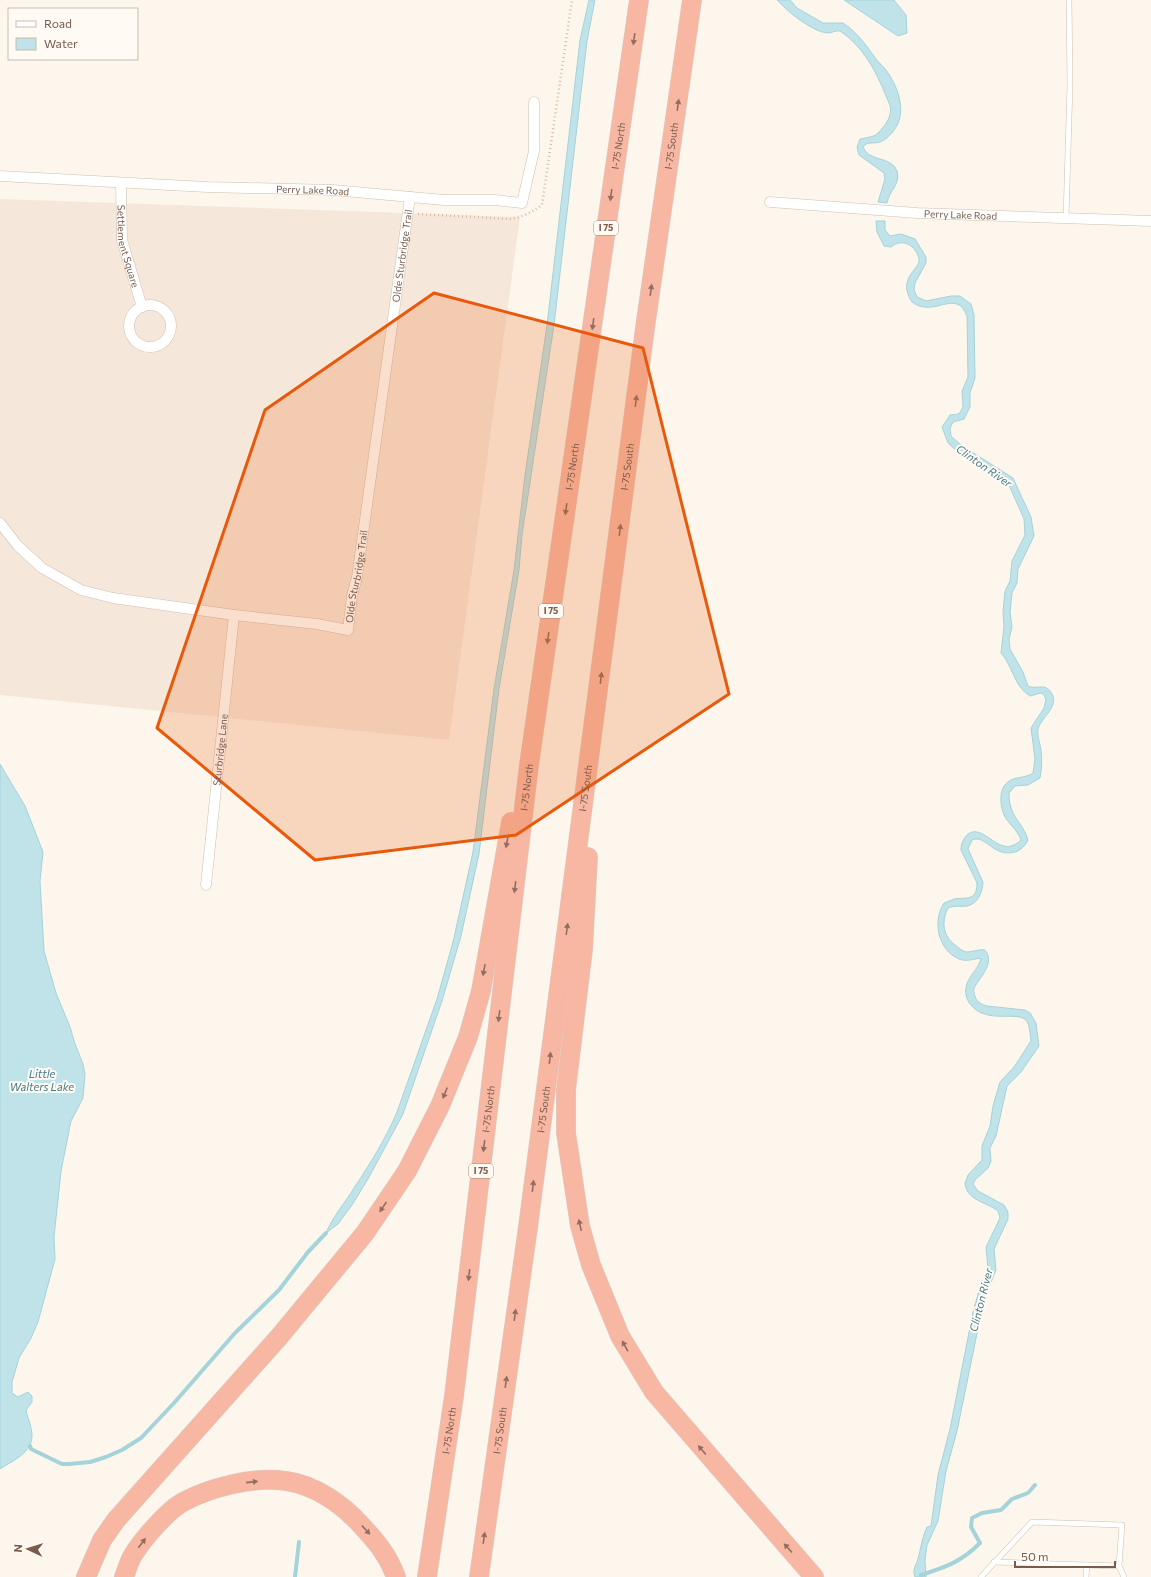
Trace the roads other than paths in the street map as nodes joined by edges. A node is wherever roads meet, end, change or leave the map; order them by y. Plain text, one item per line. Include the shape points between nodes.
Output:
1 (639, 0) edge
2 (692, 0) edge
3 (1069, 0) edge
4 (534, 102) dead end
5 (0, 176) edge
6 (121, 183) junction
7 (410, 197) junction
8 (770, 202) dead end
9 (1066, 218) junction
10 (1151, 221) edge
11 (142, 307) junction
12 (0, 523) edge
13 (234, 615) junction
14 (596, 717) junction
15 (530, 765) junction
16 (206, 885) dead end
17 (994, 1562) junction
18 (1087, 1565) junction
19 (1119, 1566) junction
20 (86, 1577) edge
21 (124, 1577) edge
22 (396, 1577) edge
23 (427, 1577) edge
24 (479, 1577) edge
25 (814, 1577) edge
26 (981, 1577) edge
27 (1086, 1577) edge
28 (1124, 1577) edge

1 -> 15 highway, I-75 North / I 75
14 -> 2 highway, I-75 South via 646,328
3 - 9 lane via 1070,84
4 - 7 street, Perry Lake Road via 534,151 522,203
5 - 6 street, Perry Lake Road
6 - 7 street, Perry Lake Road via 316,190
6 - 11 street, Settlement Square via 122,240
7 - 13 street, Olde Sturbridge Trail via 348,630
8 - 9 street, Perry Lake Road via 917,213
9 - 10 street, Perry Lake Road
11 - 11 street via 132,316 130,330 137,343 150,347 157,346 168,338 171,325 169,319 161,308 149,305
12 - 13 street, Olde Sturbridge Trail via 18,546 42,568 81,590 113,598
13 - 16 street, Sturbridge Lane
24 -> 14 highway, I-75 South
25 -> 14 highway via 654,1392 608,1311 580,1226 566,1133 566,1090 583,949
15 -> 20 highway via 518,782 481,991 468,1037 440,1106 407,1171 365,1233 279,1336 116,1520 102,1540
15 -> 23 highway, I-75 North / I 75 via 455,1388
17 - 18 lane
17 - 19 lane via 1032,1522 1047,1522 1122,1525
17 - 26 lane
18 - 19 lane
18 - 27 lane
19 - 28 lane
21 -> 22 highway via 133,1555 147,1536 182,1502 234,1484 258,1481 286,1481 319,1492 346,1509 381,1546

